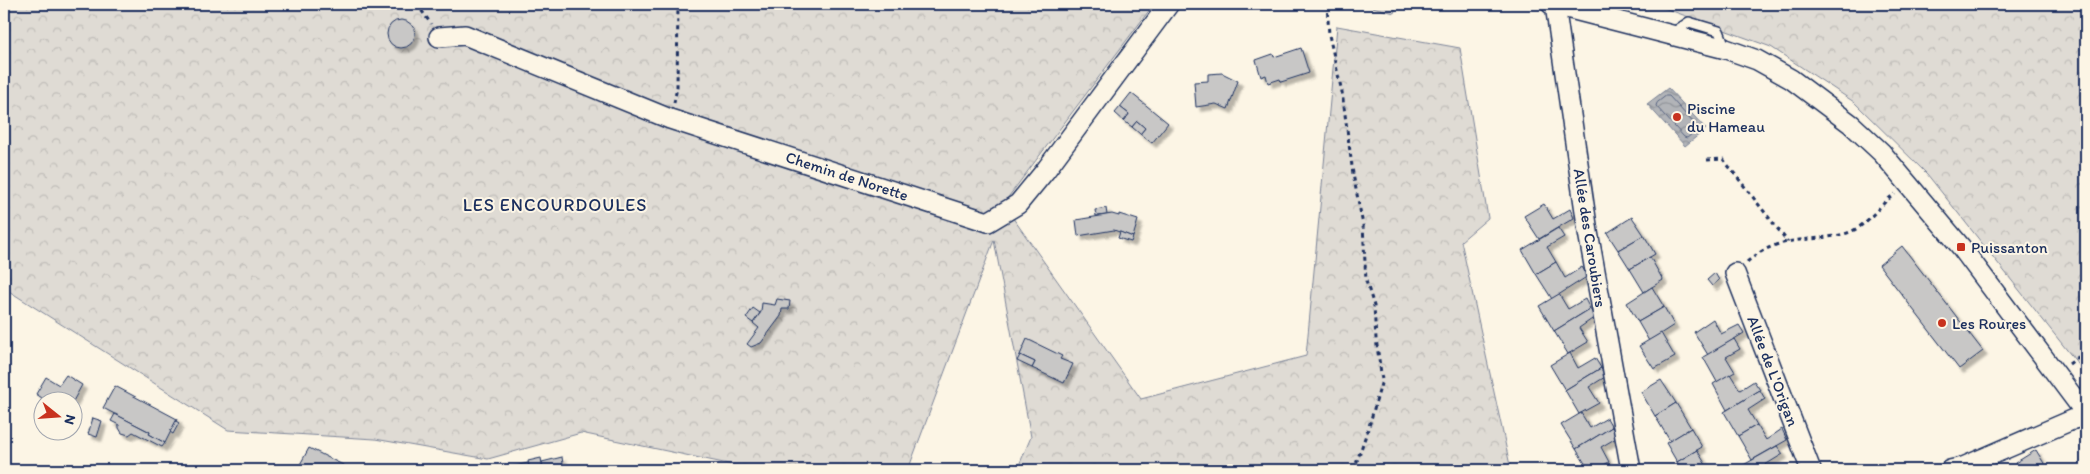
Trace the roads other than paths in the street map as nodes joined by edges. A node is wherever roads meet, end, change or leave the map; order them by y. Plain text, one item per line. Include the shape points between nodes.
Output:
1 (1169, 4) edge
2 (1553, 4) edge
3 (439, 37) road end
4 (1735, 273) road end
5 (2086, 414) edge
6 (1960, 469) edge
7 (1631, 470) edge
8 (1811, 470) edge

1 - 3 street, Chemin de Norette via 1018,204 988,222 670,118 465,35
2 - 5 street via 1757,60 1798,84 1851,124 1910,185
2 - 7 street, Allée des Caroubiers via 1588,232
4 - 8 street, Allée de L'Origan
5 - 6 street

